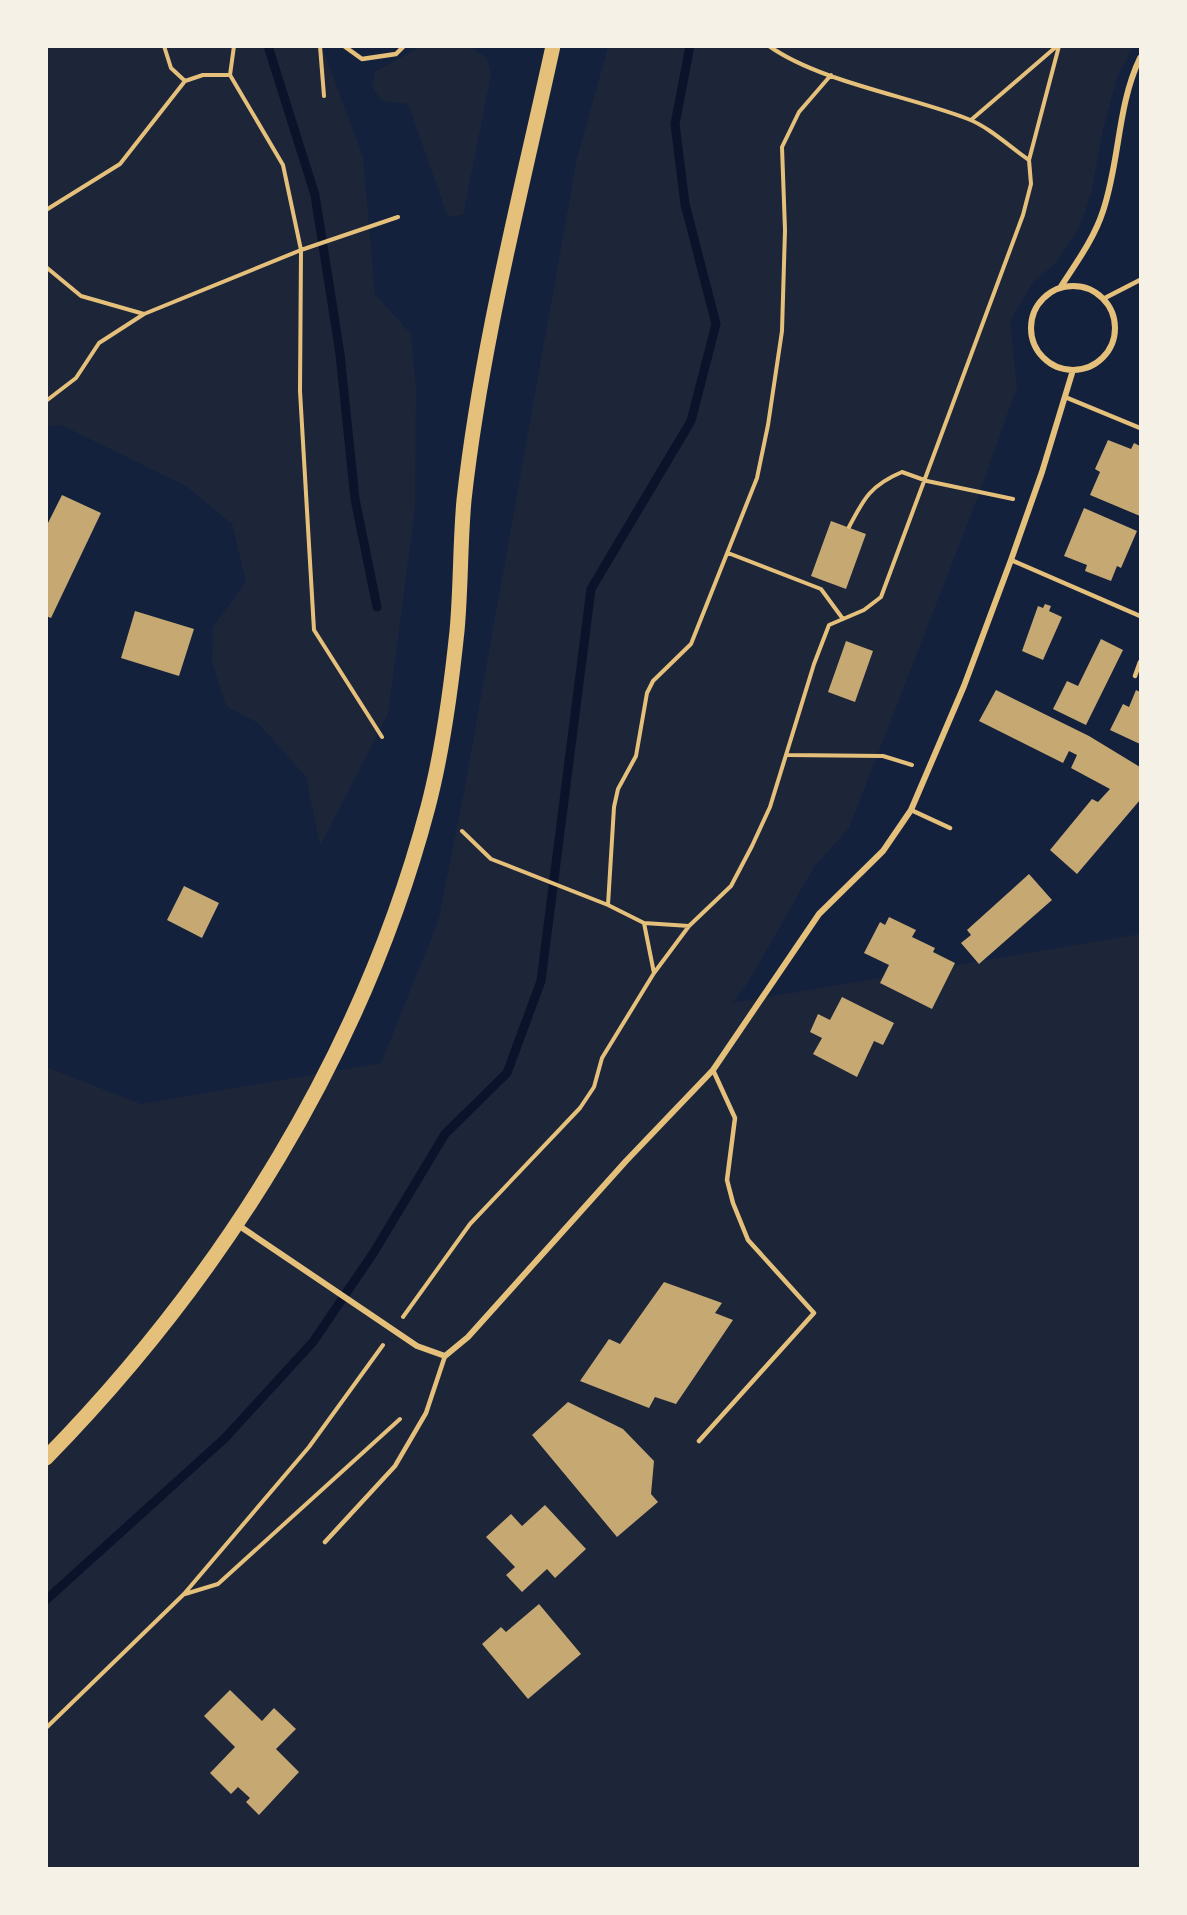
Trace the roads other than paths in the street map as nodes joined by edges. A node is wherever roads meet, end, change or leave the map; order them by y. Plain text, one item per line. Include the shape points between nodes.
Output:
1 (344, 46) edge
2 (404, 46) edge
3 (553, 46) edge
4 (1140, 58) edge
5 (1140, 280) edge
6 (1060, 288) junction
7 (1103, 299) junction
8 (1073, 370) junction
9 (1065, 396) junction
10 (1140, 428) edge
11 (1011, 560) junction
12 (1140, 616) edge
13 (1140, 662) edge
14 (1135, 676) dead end
15 (911, 810) junction
16 (950, 828) dead end
17 (713, 1070) junction
18 (237, 1225) junction
19 (445, 1356) junction
20 (699, 1441) dead end
21 (46, 1458) edge
22 (324, 1542) dead end

1 - 2 lane via 363,59 396,54
3 - 18 main road via 490,330 464,501 457,632 429,803 408,878 343,1041
4 - 6 street via 1121,115 1104,210 1089,244
5 - 7 lane
6 - 7 street via 1086,288
6 - 8 street via 1039,303 1031,328 1039,353 1048,362
7 - 8 street via 1113,315 1113,341 1098,362
8 - 9 street
9 - 10 lane
9 - 11 street
11 - 12 lane
11 - 15 street via 964,686
13 - 14 lane
15 - 16 lane
15 - 17 street via 883,850 819,914
17 - 19 street via 626,1161 492,1313
17 - 20 lane via 735,1118 728,1180 748,1240 814,1313
18 - 19 street via 417,1346
18 - 21 main road via 153,1337
19 - 22 lane via 426,1413 395,1467

